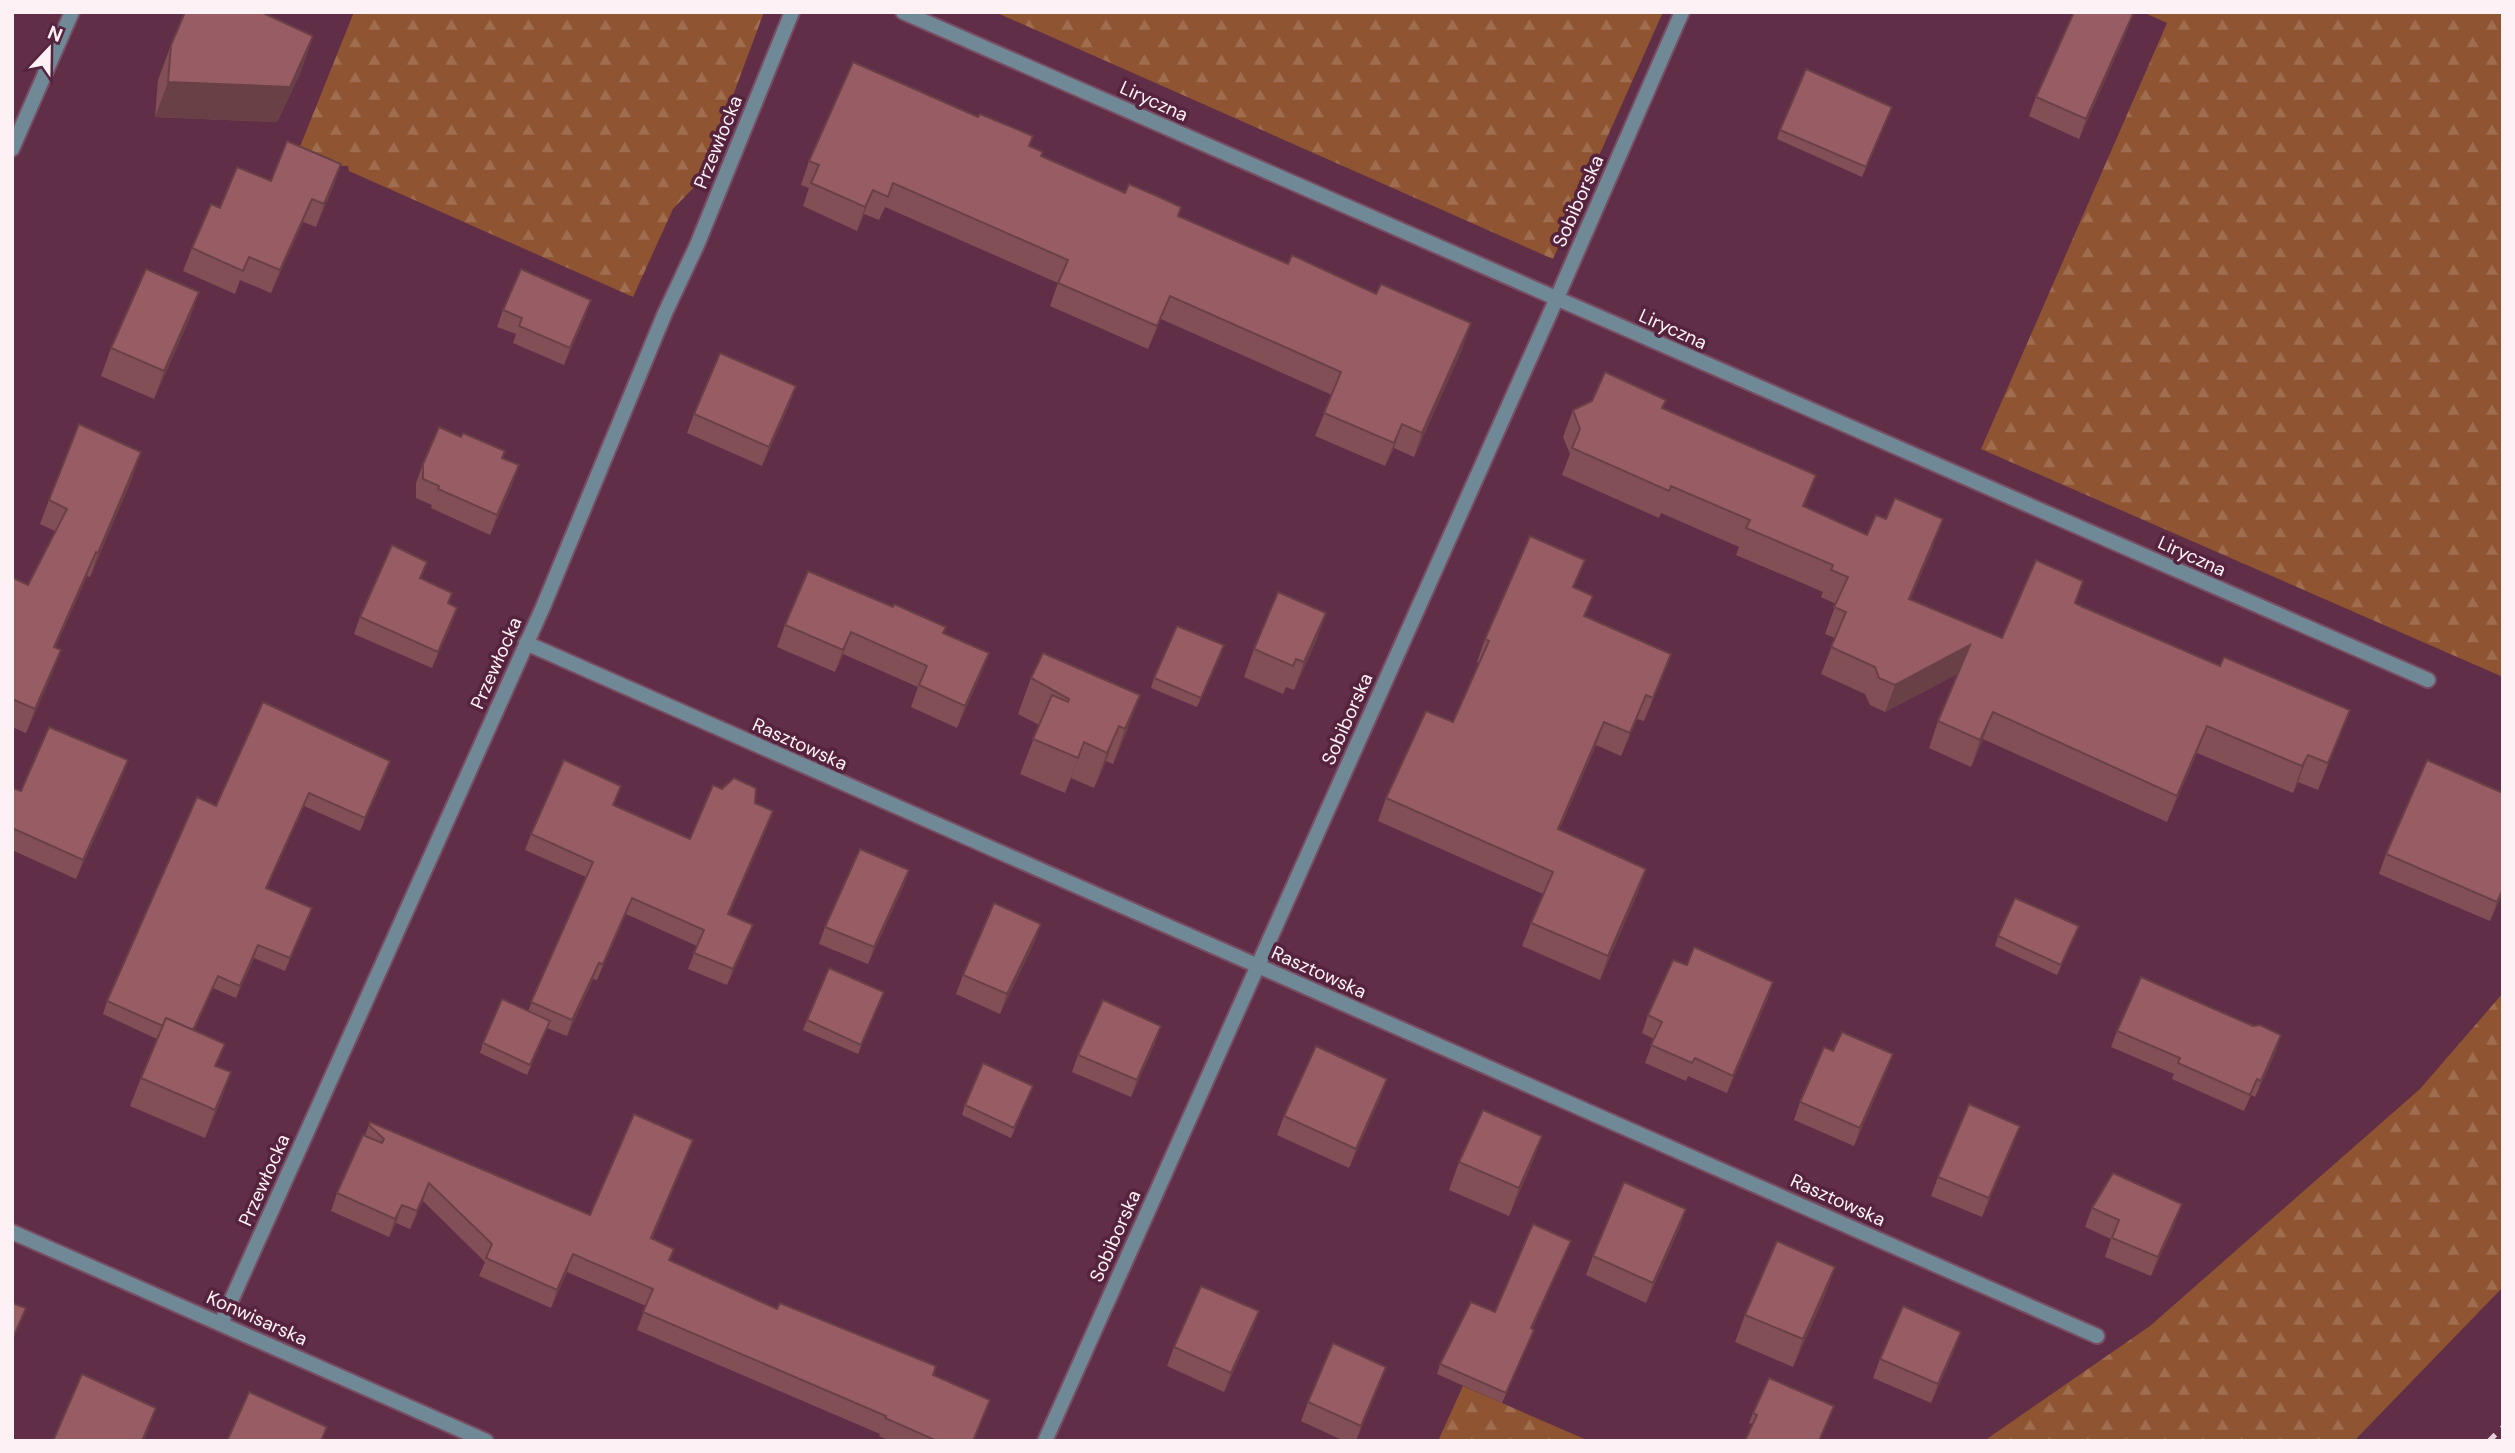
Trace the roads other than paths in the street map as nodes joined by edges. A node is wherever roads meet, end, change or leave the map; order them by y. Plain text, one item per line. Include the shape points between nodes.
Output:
1 (72, 12) edge
2 (792, 12) edge
3 (903, 12) edge
4 (1682, 12) edge
5 (14, 145) edge
6 (1556, 300) junction
7 (526, 643) junction
8 (2428, 680) dead end
9 (1256, 965) junction
10 (12, 1232) edge
11 (221, 1322) junction
12 (2097, 1336) dead end
13 (486, 1441) edge
14 (1045, 1441) edge

1 - 5 street
2 - 7 street, Przewłocka
3 - 6 street, Liryczna
4 - 6 street, Sobiborska
6 - 8 street, Liryczna
6 - 9 street, Sobiborska
7 - 9 street, Rasztowska
7 - 11 street, Przewłocka
9 - 12 street, Rasztowska
9 - 14 street, Sobiborska
10 - 11 street, Konwisarska
11 - 13 street, Konwisarska

